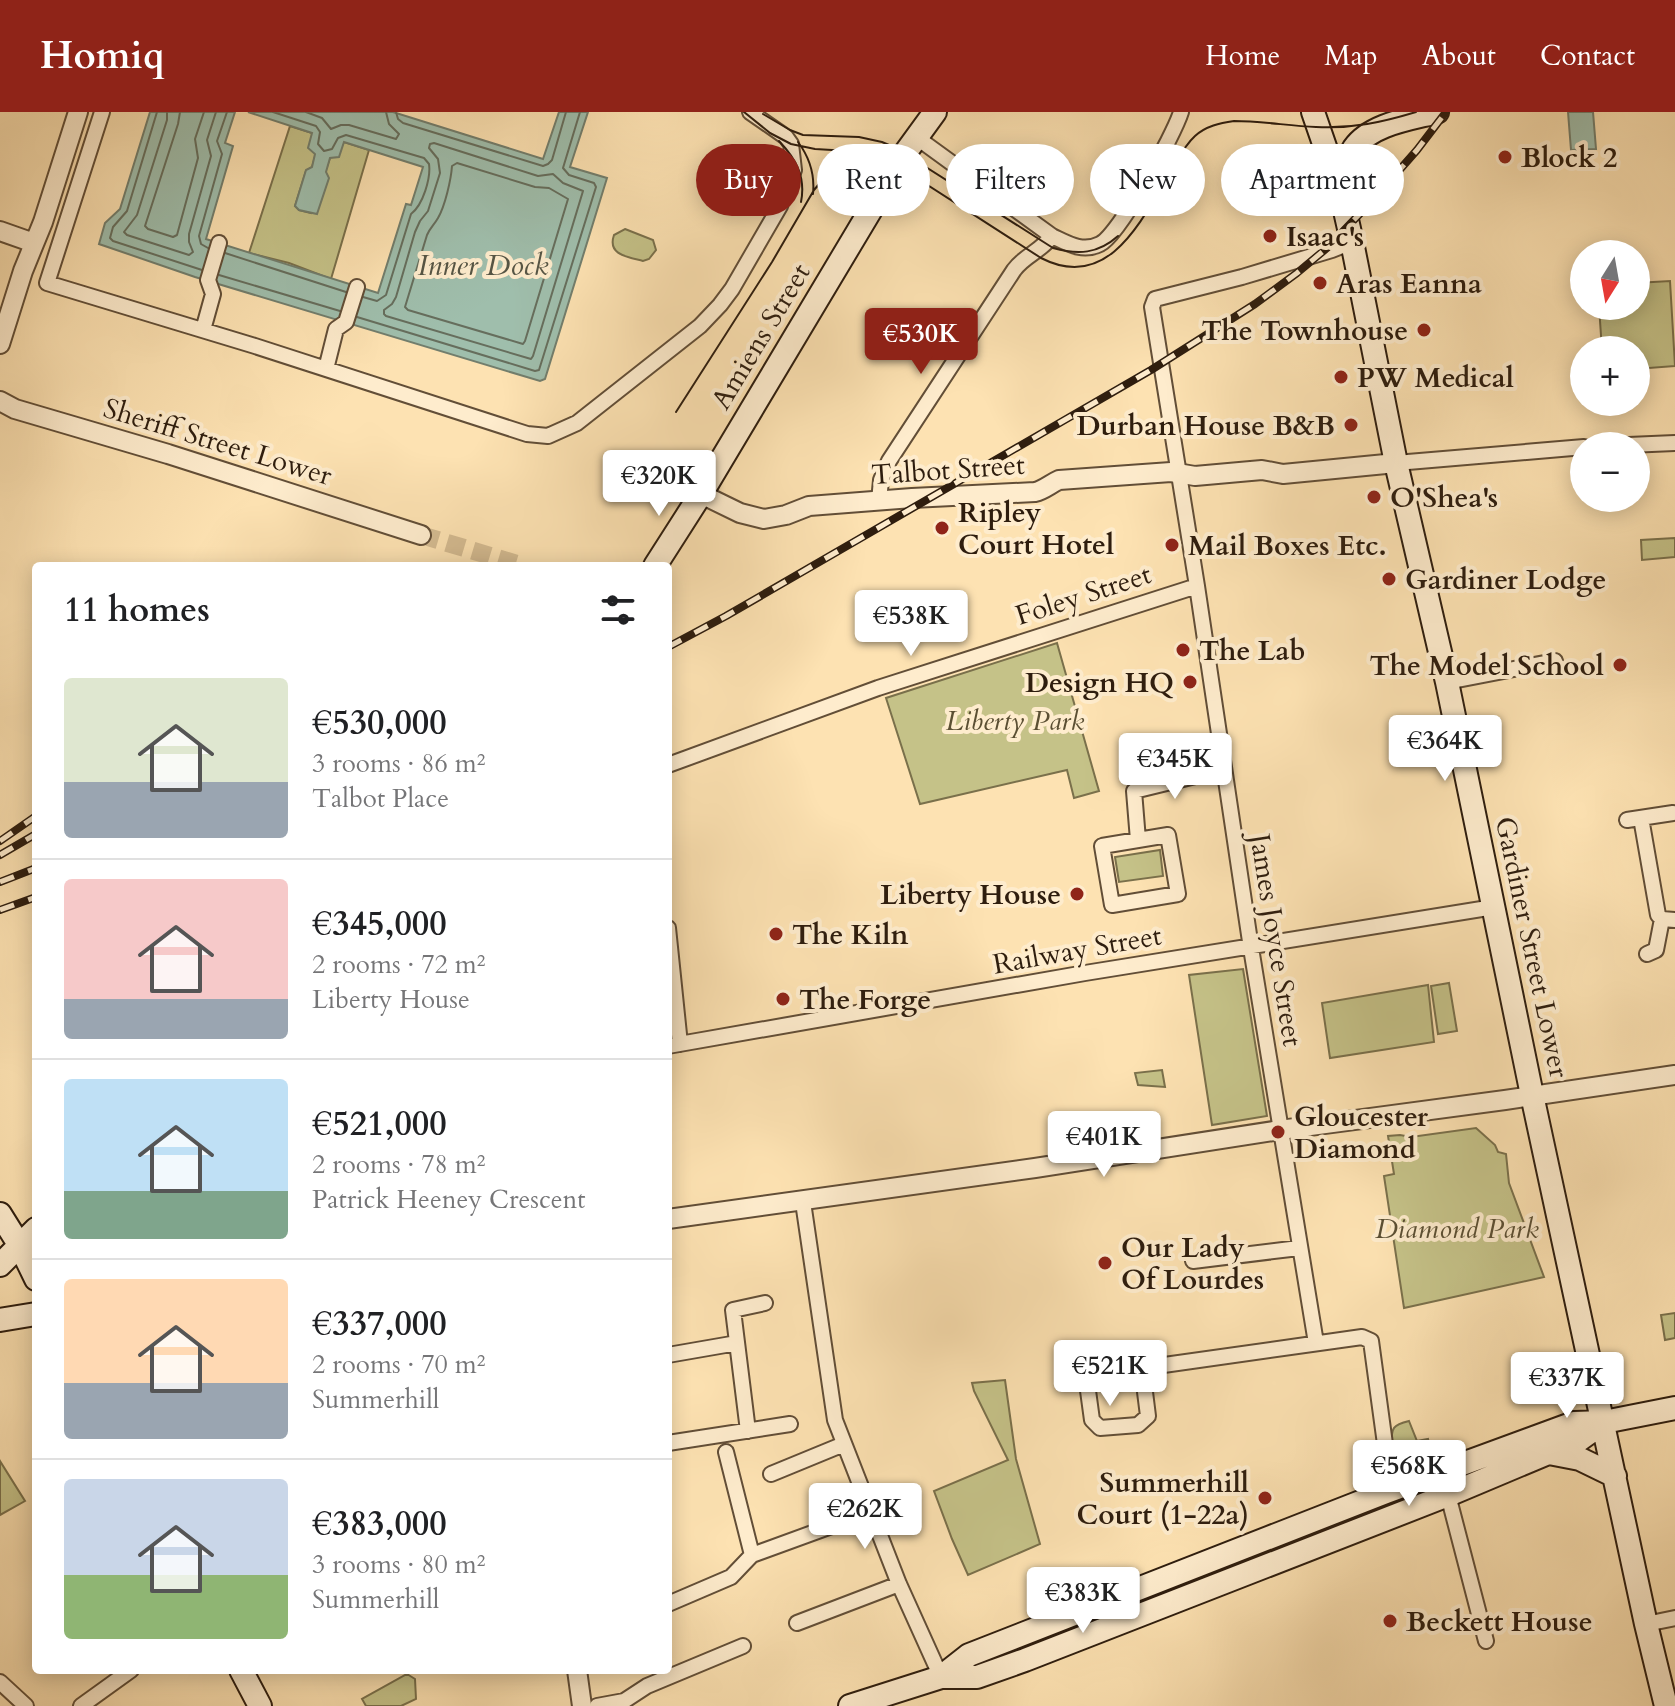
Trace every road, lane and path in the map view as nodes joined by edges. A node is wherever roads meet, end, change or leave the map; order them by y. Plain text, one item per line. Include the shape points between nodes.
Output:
1 (78, 112) edge
2 (102, 112) edge
3 (750, 112) edge
4 (935, 112) edge
5 (1181, 112) edge
6 (1313, 112) edge
7 (1437, 112) edge
8 (916, 137) junction
9 (1324, 144) edge
10 (1358, 144) edge
11 (1346, 216) edge
12 (0, 231) edge
13 (1052, 236) junction
14 (1352, 242) junction
15 (34, 243) junction
16 (219, 243) dead end
17 (357, 287) dead end
18 (203, 330) junction
19 (0, 344) edge
20 (326, 369) junction
21 (0, 401) edge
22 (1675, 443) edge
23 (1650, 444) edge
24 (1570, 447) edge
25 (1396, 463) junction
26 (1179, 474) junction
27 (701, 494) junction
28 (879, 501) junction
29 (421, 535) tunnel mouth
30 (658, 562) edge
31 (1197, 586) junction
32 (1555, 661) dead end
33 (1447, 682) junction
34 (672, 764) edge
35 (1224, 769) junction
36 (1673, 813) edge
37 (1138, 840) junction
38 (1494, 907) junction
39 (1669, 920) edge
40 (1251, 948) junction
41 (1647, 954) dead end
42 (672, 1010) edge
43 (674, 1045) edge
44 (1675, 1075) edge
45 (1532, 1095) junction
46 (1280, 1130) junction
47 (803, 1202) junction
48 (0, 1214) edge
49 (672, 1218) edge
50 (32, 1233) edge
51 (20, 1246) junction
52 (1299, 1248) junction
53 (1193, 1261) dead end
54 (0, 1265) edge
55 (32, 1271) edge
56 (765, 1303) dead end
57 (32, 1315) edge
58 (0, 1320) edge
59 (737, 1343) junction
60 (1316, 1343) junction
61 (672, 1354) edge
62 (1142, 1368) junction
63 (1675, 1408) edge
64 (1604, 1422) junction
65 (790, 1424) dead end
66 (748, 1431) junction
67 (672, 1442) edge
68 (844, 1444) junction
69 (1385, 1444) dead end
70 (726, 1452) dead end
71 (1549, 1453) junction
72 (771, 1474) dead end
73 (1615, 1476) junction
74 (1448, 1495) junction
75 (870, 1512) junction
76 (752, 1555) junction
77 (899, 1584) junction
78 (672, 1602) edge
79 (1675, 1618) edge
80 (797, 1623) dead end
81 (1646, 1624) junction
82 (1486, 1641) dead end
83 (743, 1646) dead end
84 (125, 1674) edge
85 (243, 1674) edge
86 (578, 1674) edge
87 (941, 1677) junction
88 (0, 1682) edge
89 (26, 1706) edge
90 (81, 1706) edge
91 (260, 1706) edge
92 (582, 1706) edge
93 (597, 1706) edge
94 (850, 1706) edge
95 (1666, 1706) edge

1 - 15 street
2 - 18 street via 47,283
3 - 20 street via 786,137 793,149 794,170 780,206 732,289 705,321 577,423 548,436 527,434
4 - 8 main road, Amiens Street
5 - 13 street via 1109,237 1100,244 1074,247
6 - 9 main road, Gardiner Street Lower
7 - 10 main road via 1377,130
8 - 13 street
8 - 27 main road, Amiens Street
11 - 14 main road, Gardiner Street Lower
12 - 15 street
13 - 28 street via 1014,270 942,379 889,461
14 - 25 main road, Gardiner Street Lower
14 - 26 street, James Joyce Street via 1155,299 1152,307
15 - 19 street
16 - 18 street via 208,280 213,294
17 - 20 street via 346,322 336,329
18 - 20 street
21 - 29 street, Sheriff Street Lower
22 - 23 street
24 - 25 street, Talbot Street
25 - 26 street, Talbot Street via 1283,474
25 - 33 main road, Gardiner Street Lower
26 - 28 street, Talbot Street via 1059,480 1035,492
26 - 31 street, James Joyce Street
27 - 28 street, Talbot Street via 764,519 809,506
27 - 30 main road, Amiens Street
31 - 34 street, Foley Street via 878,688
31 - 35 street, James Joyce Street
32 - 33 street
33 - 38 main road, Gardiner Street Lower
35 - 37 street via 1134,791
35 - 40 street, James Joyce Street
36 - 39 street via 1634,819 1658,915
37 - 37 street via 1168,835 1178,894 1112,905 1102,846
38 - 40 street, Railway Street
38 - 45 main road, Gardiner Street Lower
39 - 41 street via 1656,950
40 - 43 street, Railway Street
40 - 46 street, James Joyce Street
42 - 43 street
44 - 45 street
45 - 46 street
45 - 64 main road, Gardiner Street Lower
46 - 47 street
46 - 52 street, James Joyce Street
47 - 49 street
47 - 68 street via 832,1410
48 - 51 main road
50 - 51 main road
51 - 54 main road
51 - 55 main road
52 - 53 street
52 - 60 street, James Joyce Street
56 - 59 street via 733,1310
57 - 58 main road
59 - 61 street
59 - 66 street
60 - 62 street
60 - 69 street via 1362,1337 1371,1341
62 - 62 street via 1148,1416 1138,1425 1100,1428 1092,1420 1086,1376
63 - 64 main road
64 - 71 main road
64 - 73 main road, Gardiner Street Lower
64 - 87 main road via 1574,1423 1386,1492 969,1655
65 - 66 street
66 - 67 street
68 - 72 street
68 - 75 street
70 - 76 street
71 - 73 main road via 1580,1459
71 - 74 main road
73 - 81 main road, Gardiner Street Lower
74 - 82 street
74 - 87 main road via 985,1675
75 - 76 street
75 - 77 street
76 - 78 street via 731,1577
77 - 80 street
77 - 87 street
79 - 81 street
81 - 95 main road, Gardiner Street Lower
83 - 93 street via 624,1701
84 - 90 street
85 - 91 main road
86 - 92 street
87 - 94 main road
88 - 89 street

